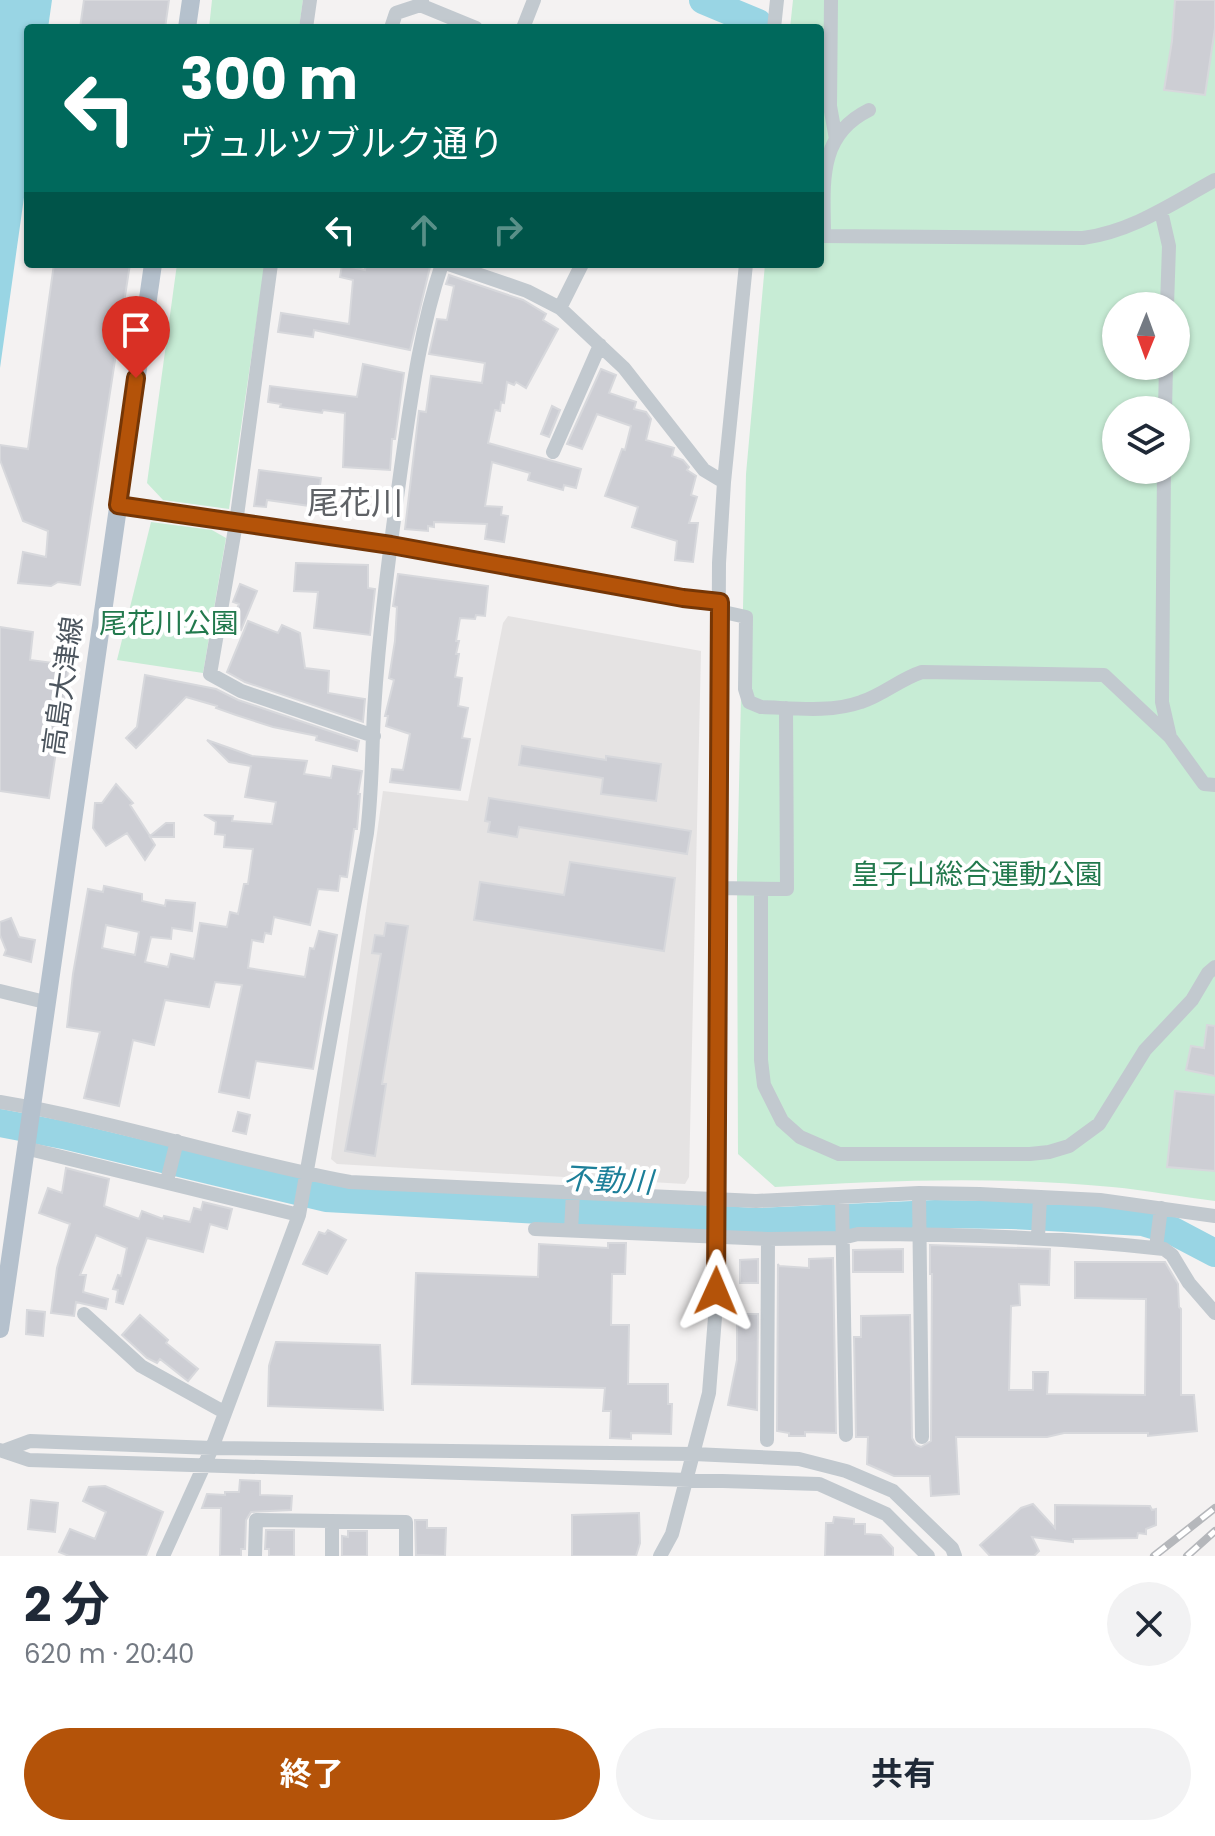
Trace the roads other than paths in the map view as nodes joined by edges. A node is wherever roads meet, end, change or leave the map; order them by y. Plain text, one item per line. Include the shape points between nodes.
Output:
1 (191, 0) edge
2 (310, 0) edge
3 (534, 0) edge
4 (777, 0) edge
5 (831, 0) edge
6 (421, 2) edge
7 (188, 24) edge
8 (307, 24) edge
9 (392, 24) edge
10 (468, 24) edge
11 (525, 24) edge
12 (774, 24) edge
13 (869, 110) dead end
14 (836, 139) junction
15 (824, 160) edge
16 (1215, 180) edge
17 (1161, 211) junction
18 (824, 236) edge
19 (152, 268) edge
20 (270, 268) edge
21 (440, 268) edge
22 (451, 268) edge
23 (580, 268) edge
24 (746, 268) edge
25 (1167, 292) edge
26 (560, 308) junction
27 (600, 345) junction
28 (553, 452) dead end
29 (724, 482) junction
30 (1164, 484) edge
31 (118, 505) junction
32 (236, 523) junction
33 (391, 545) junction
34 (720, 607) junction
35 (786, 708) junction
36 (374, 736) junction
37 (1170, 737) junction
38 (1215, 785) edge
39 (717, 888) junction
40 (761, 889) junction
41 (1215, 967) edge
42 (0, 991) edge
43 (45, 1002) junction
44 (0, 1102) edge
45 (30, 1112) junction
46 (176, 1145) junction
47 (25, 1146) junction
48 (168, 1178) junction
49 (306, 1178) junction
50 (573, 1193) junction
51 (920, 1194) junction
52 (842, 1198) junction
53 (1040, 1198) junction
54 (717, 1204) junction
55 (1161, 1209) junction
56 (300, 1212) junction
57 (1215, 1216) edge
58 (535, 1229) dead end
59 (571, 1230) junction
60 (921, 1234) junction
61 (1038, 1236) junction
62 (716, 1237) junction
63 (842, 1237) junction
64 (768, 1239) junction
65 (1156, 1247) junction
66 (1215, 1313) edge
67 (84, 1314) dead end
68 (0, 1329) edge
69 (224, 1412) junction
70 (846, 1435) dead end
71 (922, 1437) dead end
72 (767, 1440) dead end
73 (212, 1448) junction
74 (1, 1450) edge
75 (694, 1454) junction
76 (204, 1465) junction
77 (686, 1479) junction
78 (332, 1521) junction
79 (163, 1556) edge
80 (255, 1556) edge
81 (332, 1556) edge
82 (406, 1556) edge
83 (660, 1556) edge
84 (928, 1556) edge
85 (955, 1556) edge

1 - 7 main road
2 - 8 street
3 - 11 street
4 - 12 street
5 - 14 street via 830,106
6 - 9 street via 396,13
6 - 10 street
13 - 14 street via 843,126
14 - 15 street
16 - 17 street
17 - 18 street via 1119,231 1083,238
17 - 25 street via 1169,246
19 - 31 main road, 高島大津線
20 - 32 street
21 - 33 street via 421,343
22 - 26 street via 527,291
23 - 26 street
24 - 29 street
26 - 27 street
27 - 28 street
27 - 29 street via 704,470
29 - 34 street
30 - 37 street via 1162,702
31 - 32 street
31 - 43 main road, 高島大津線
32 - 33 street
32 - 36 street via 210,674 241,691
33 - 34 street
33 - 36 street
34 - 35 street via 746,617 749,702
34 - 39 street
35 - 37 street via 861,702 922,672 1104,675
35 - 40 street via 787,889
36 - 49 street via 367,833
37 - 38 street via 1204,784
39 - 40 street
39 - 54 street
40 - 41 street via 764,1085 782,1121 800,1137 839,1154 1030,1154 1069,1146 1099,1124 1145,1050
42 - 43 street
43 - 45 main road, 高島大津線
44 - 45 street
45 - 46 street
45 - 47 main road, 高島大津線
46 - 48 street
46 - 49 street
47 - 48 street
47 - 68 main road
48 - 56 street
49 - 50 street
49 - 56 street
50 - 54 street
50 - 59 street
51 - 52 street
51 - 53 street
51 - 60 street
52 - 54 street
52 - 63 street
53 - 55 street
53 - 61 street
54 - 62 street
55 - 57 street
55 - 65 street
56 - 69 street
58 - 59 street
59 - 62 street
60 - 61 street
60 - 63 street
60 - 71 street
61 - 65 street
62 - 64 street
62 - 75 street via 709,1393
63 - 64 street
63 - 70 street
64 - 72 street
65 - 66 street via 1172,1255
67 - 69 street via 141,1366
69 - 73 street
73 - 74 street via 30,1441
73 - 75 street
73 - 76 street
74 - 76 street via 29,1460
75 - 77 street
75 - 85 street via 799,1459 846,1471 893,1491
76 - 77 street
76 - 79 street
77 - 83 street via 672,1534
77 - 84 street via 819,1484 886,1514
78 - 80 street via 256,1520
78 - 81 street
78 - 82 street via 406,1522

